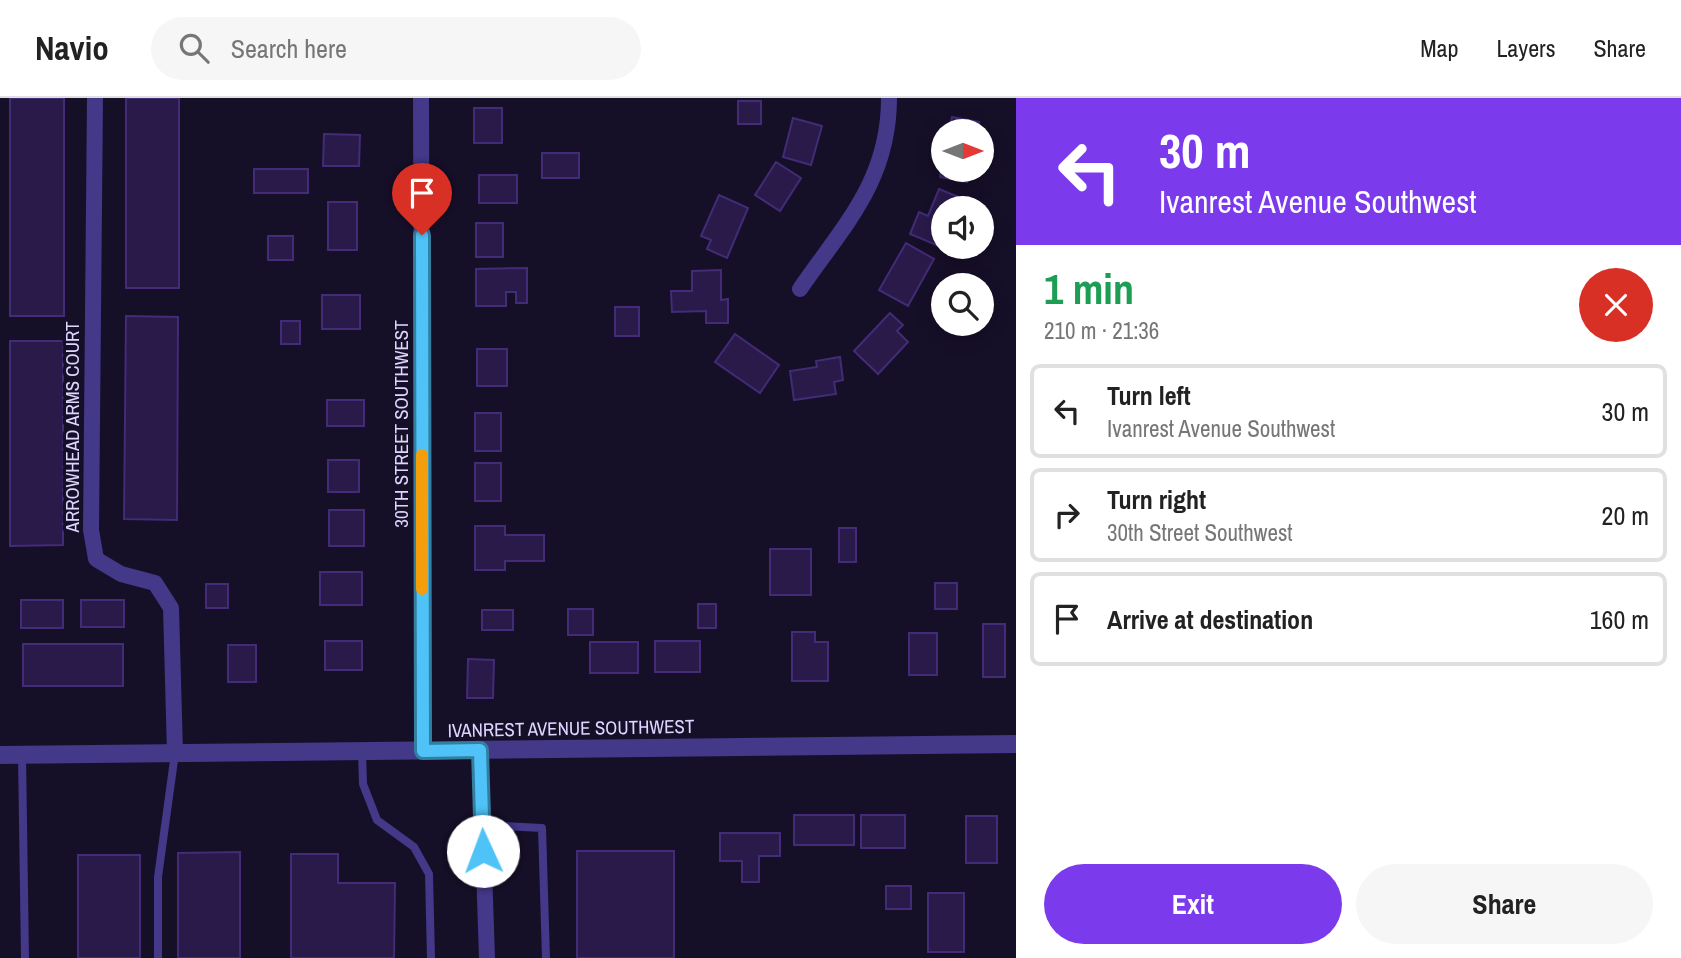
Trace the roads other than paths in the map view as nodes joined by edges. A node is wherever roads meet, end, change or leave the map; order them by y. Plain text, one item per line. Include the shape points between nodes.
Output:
1 (95, 98) edge
2 (422, 98) edge
3 (889, 98) edge
4 (800, 289) dead end
5 (1016, 744) edge
6 (480, 750) junction
7 (362, 751) junction
8 (423, 751) junction
9 (175, 753) junction
10 (0, 755) edge
11 (22, 755) junction
12 (482, 825) junction
13 (25, 958) edge
14 (158, 958) edge
15 (431, 958) edge
16 (487, 958) edge
17 (546, 958) edge

1 - 9 street, ARROWHEAD ARMS COURT via 91,530 96,558 121,574 155,583 171,608
2 - 8 street, 30TH STREET SOUTHWEST
3 - 4 street via 886,135 872,183
5 - 6 street, IVANREST AVENUE SOUTHWEST
6 - 8 street, IVANREST AVENUE SOUTHWEST
6 - 12 street
7 - 8 street, IVANREST AVENUE SOUTHWEST
7 - 9 street, IVANREST AVENUE SOUTHWEST
7 - 15 lane via 363,784 377,820 414,846 429,874
9 - 11 street, IVANREST AVENUE SOUTHWEST
9 - 14 lane via 158,877
10 - 11 street, IVANREST AVENUE SOUTHWEST
11 - 13 lane
12 - 16 street
12 - 17 lane via 542,828

